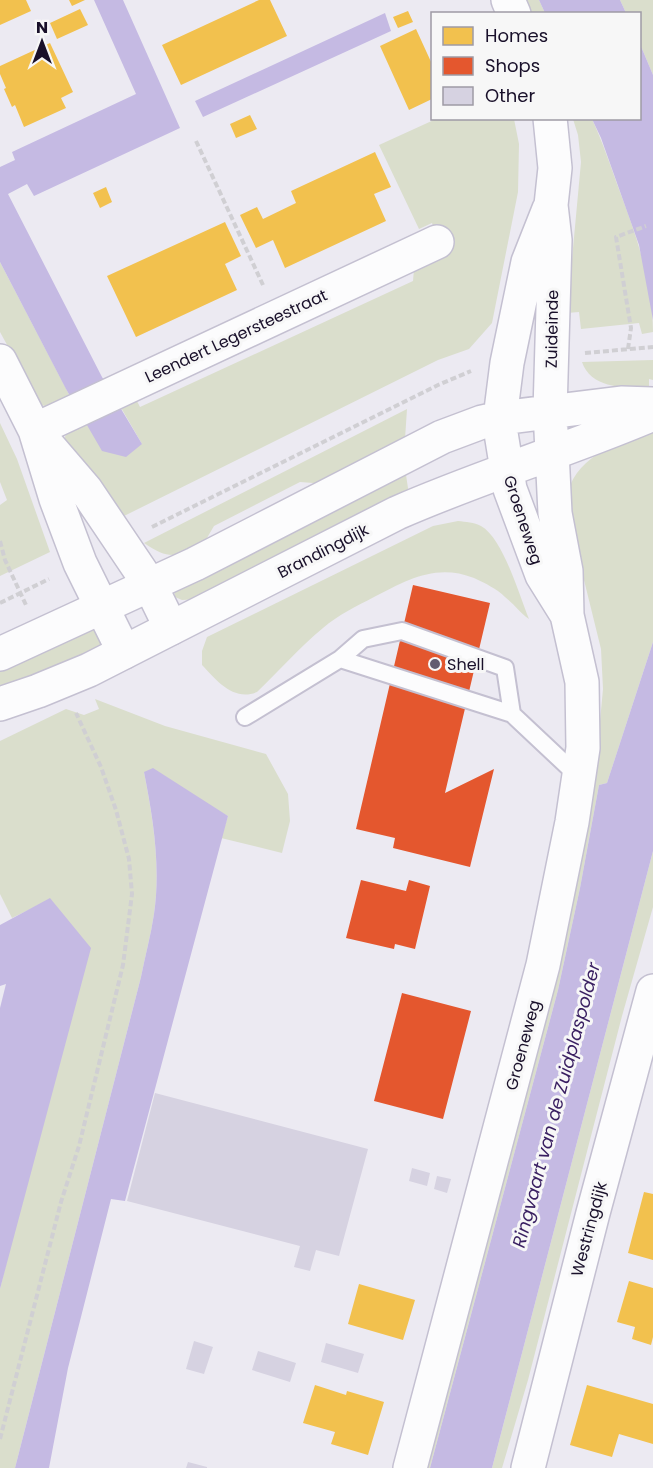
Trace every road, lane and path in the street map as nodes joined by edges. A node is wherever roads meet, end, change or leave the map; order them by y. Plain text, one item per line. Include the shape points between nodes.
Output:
1 (550, 120) edge
2 (196, 141) dead end
3 (551, 205) junction
4 (646, 226) dead end
5 (437, 242) dead end
6 (278, 317) junction
7 (653, 347) edge
8 (0, 361) edge
9 (507, 363) junction
10 (653, 404) edge
11 (550, 411) junction
12 (653, 414) edge
13 (500, 418) junction
14 (49, 424) junction
15 (554, 453) junction
16 (506, 469) junction
17 (0, 541) edge
18 (121, 543) junction
19 (150, 585) junction
20 (20, 593) junction
21 (0, 603) edge
22 (101, 608) junction
23 (567, 615) junction
24 (171, 628) junction
25 (40, 636) junction
26 (124, 652) junction
27 (0, 654) edge
28 (340, 659) junction
29 (61, 682) junction
30 (0, 704) edge
31 (512, 714) junction
32 (245, 717) dead end
33 (579, 777) junction
34 (653, 991) edge
35 (0, 1439) edge
36 (410, 1468) edge
37 (528, 1468) edge

1 - 3 street, Zuideinde via 555,168
2 - 6 path
3 - 9 street, Zuideinde via 530,253
3 - 11 street, Zuideinde via 555,240
4 - 7 path via 616,237 631,328 628,349
5 - 6 street, Leendert Legersteestraat
6 - 14 street, Leendert Legersteestraat
8 - 14 street
9 - 13 street, Zuideinde
9 - 18 path via 473,370 438,385
10 - 11 street via 621,403
11 - 13 street
11 - 15 street, Zuideinde
12 - 15 street, Brandingdijk
13 - 16 street, Groeneweg
13 - 19 street via 442,437
14 - 18 street
14 - 22 street via 56,499
15 - 16 street, Brandingdijk
15 - 23 street, Groeneweg via 555,513 566,571
16 - 23 street, Groeneweg via 542,576
16 - 24 street, Brandingdijk via 397,513
17 - 20 path
18 - 19 street
19 - 22 street
19 - 24 street
20 - 21 path
20 - 25 path
22 - 25 street
22 - 26 street
23 - 33 street, Groeneweg via 580,664 584,701
24 - 26 street, Brandingdijk
25 - 27 street
26 - 29 street, Brandingdijk
28 - 31 lane
28 - 31 lane via 363,639 402,631 505,668
28 - 32 lane
29 - 30 street, Brandingdijk
29 - 35 path via 101,767 116,810 129,860 132,894 120,976 79,1146
31 - 33 lane
33 - 36 street, Groeneweg via 543,965
34 - 37 street, Westringdijk

